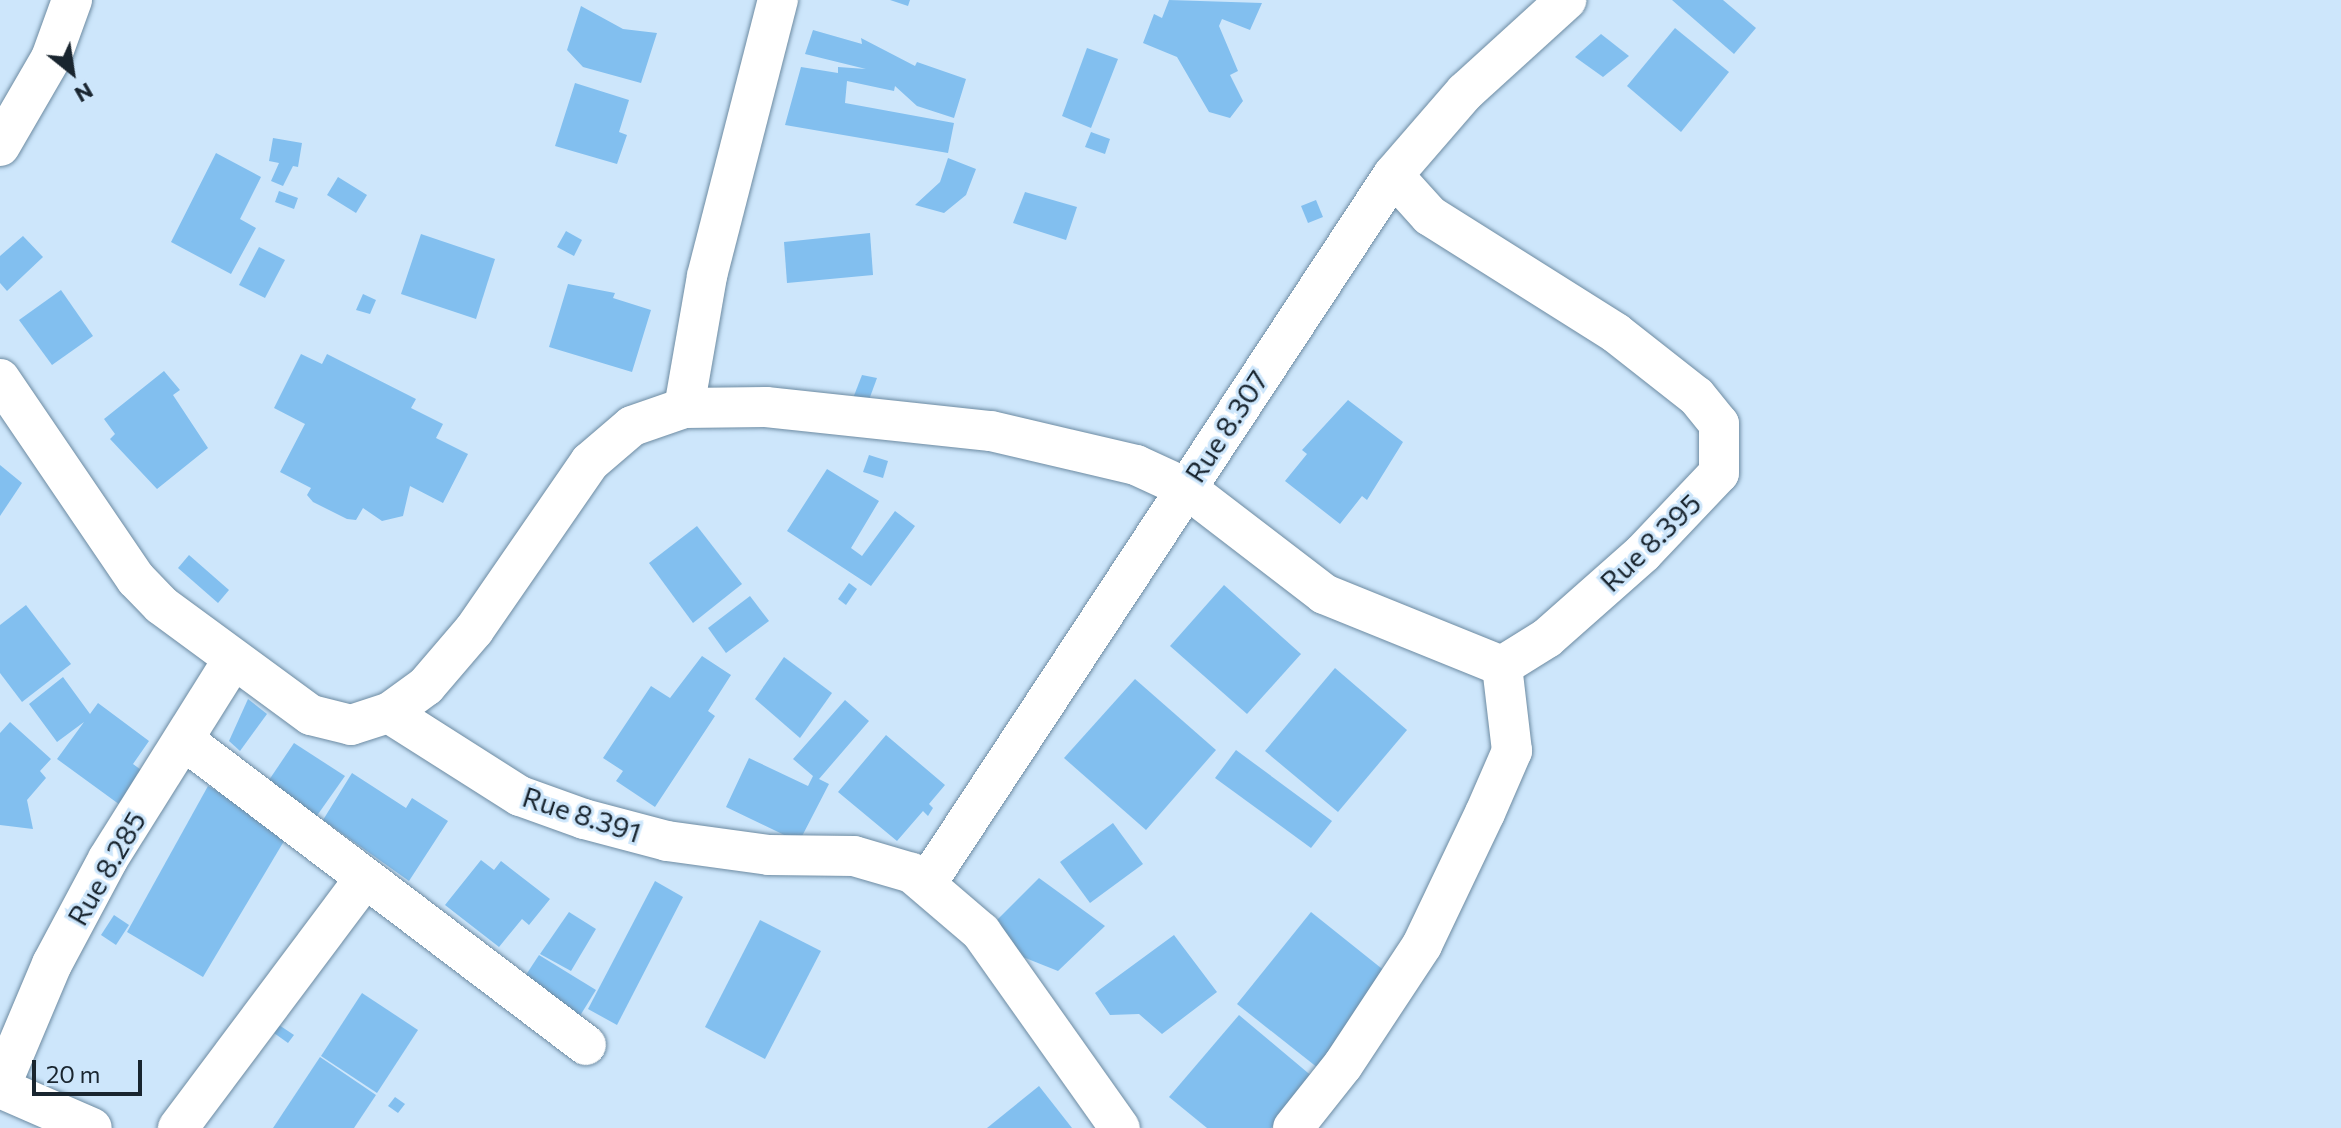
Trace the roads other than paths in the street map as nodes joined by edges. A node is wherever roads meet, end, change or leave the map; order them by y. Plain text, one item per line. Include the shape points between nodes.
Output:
1 (72, 0) edge
2 (778, 0) edge
3 (1566, 0) edge
4 (0, 146) edge
5 (1393, 175) junction
6 (0, 379) edge
7 (684, 408) junction
8 (1186, 488) junction
9 (233, 660) junction
10 (1502, 666) junction
11 (389, 713) junction
12 (185, 741) junction
13 (364, 879) junction
14 (926, 884) junction
15 (586, 1045) dead end
16 (0, 1088) edge
17 (1106, 1122) edge
18 (92, 1128) edge
19 (178, 1128) edge
20 (1293, 1128) edge

1 - 4 street via 51,58
2 - 7 street via 707,276
3 - 5 street, Rue 8.307 via 1465,92
5 - 8 street, Rue 8.307
5 - 10 street, Rue 8.395 via 1430,216 1616,333 1696,396 1719,424 1719,473 1622,572 1547,638
6 - 9 street via 136,579
7 - 8 street via 766,407 991,431 1136,465
7 - 11 street via 632,426 590,462 474,630 426,686
8 - 10 street via 1324,594
8 - 14 street, Rue 8.307
9 - 11 street via 311,715 351,725
9 - 12 street, Rue 8.285
10 - 20 street via 1512,751 1485,813 1422,945 1343,1065
11 - 14 street, Rue 8.391 via 520,796 584,819 696,845 769,855 854,856 912,873
12 - 13 street via 284,811
12 - 16 street, Rue 8.285 via 108,859 52,964
13 - 15 street
13 - 19 street
14 - 17 street, Rue 8.391 via 981,932
16 - 18 street

